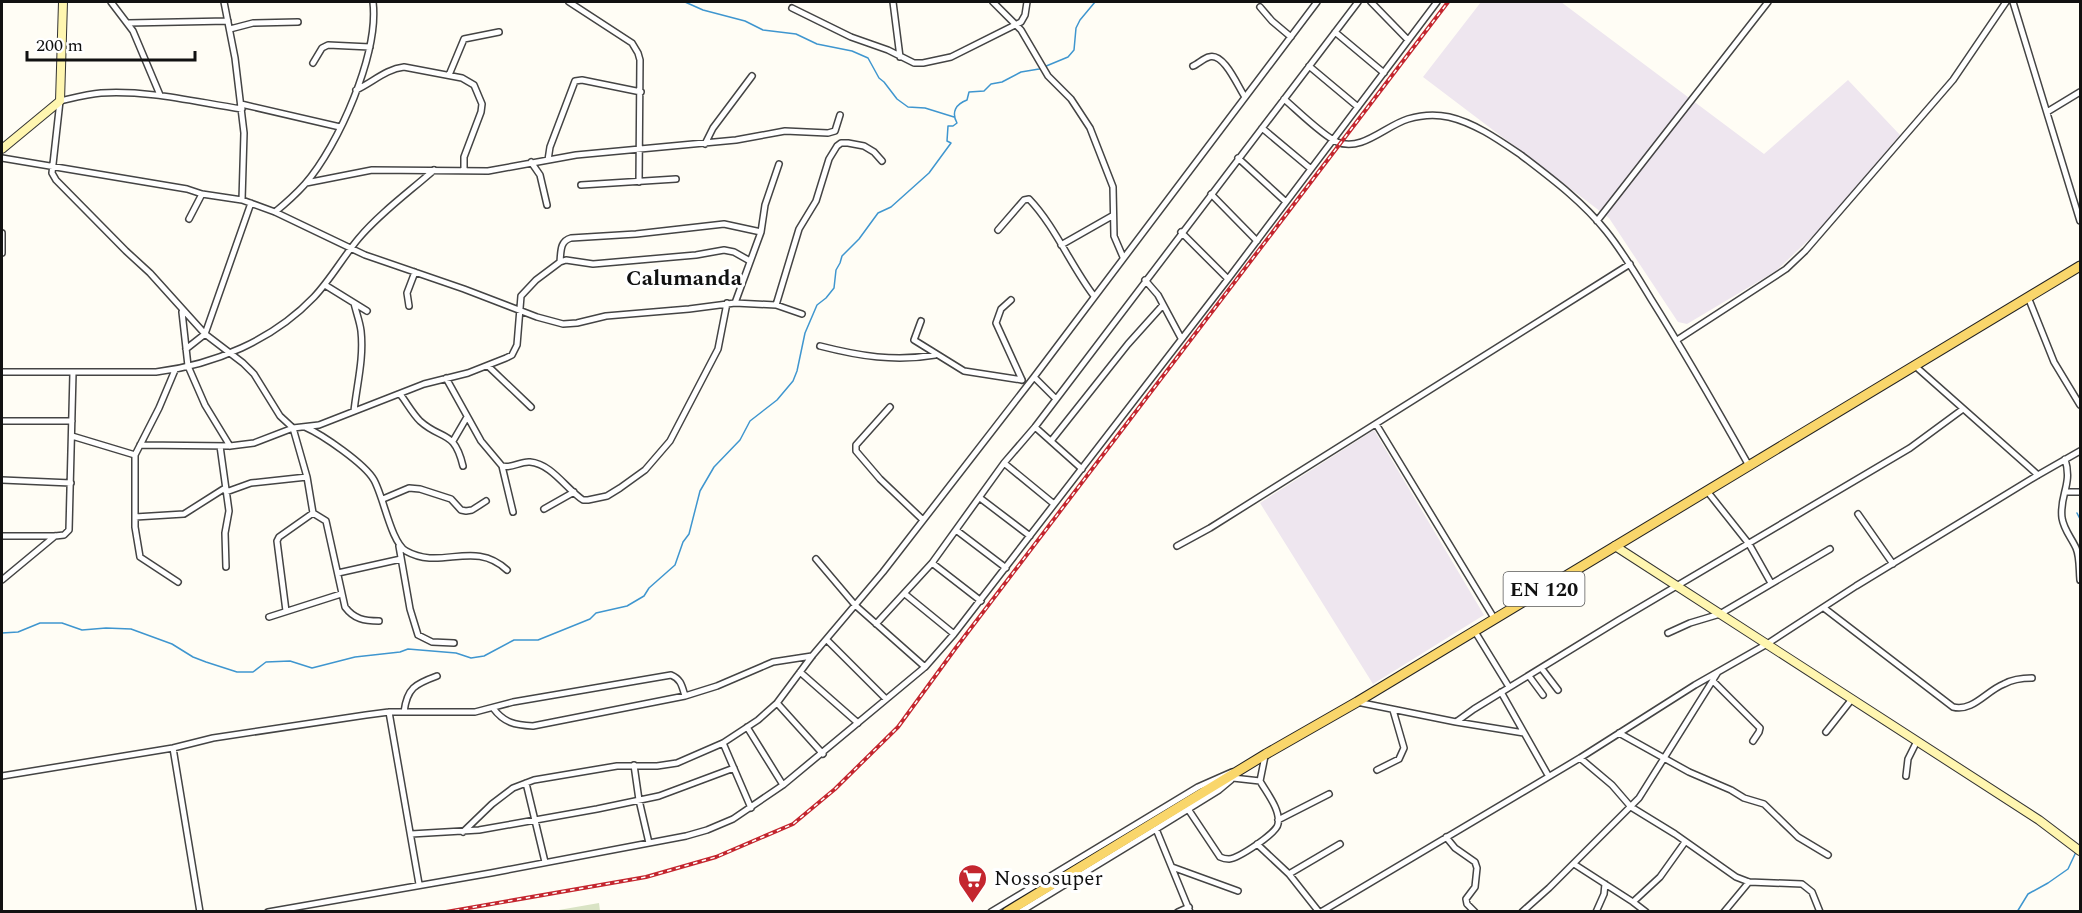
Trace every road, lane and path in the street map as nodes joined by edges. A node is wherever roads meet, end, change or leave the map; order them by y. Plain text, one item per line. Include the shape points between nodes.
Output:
1 (63, 2) edge
2 (111, 2) edge
3 (224, 2) edge
4 (373, 2) edge
5 (569, 2) edge
6 (893, 2) edge
7 (993, 2) edge
8 (1027, 2) edge
9 (1317, 2) edge
10 (1358, 2) edge
11 (1371, 2) edge
12 (1437, 2) edge
13 (1768, 2) edge
14 (2006, 2) edge
15 (2013, 2) edge
16 (1260, 7) dead end
17 (792, 8) dead end
18 (228, 21) junction
19 (298, 22) dead end
20 (128, 23) junction
21 (1014, 24) junction
22 (230, 29) junction
23 (499, 32) dead end
24 (1335, 32) junction
25 (1291, 37) junction
26 (1408, 40) junction
27 (370, 46) junction
28 (900, 57) junction
29 (313, 63) dead end
30 (1193, 66) dead end
31 (1309, 66) junction
32 (1384, 73) junction
33 (449, 75) junction
34 (752, 76) dead end
35 (356, 90) junction
36 (641, 92) junction
37 (2080, 92) edge
38 (160, 95) junction
39 (1245, 97) junction
40 (1284, 99) junction
41 (60, 100) junction
42 (241, 107) junction
43 (1358, 107) junction
44 (2047, 112) junction
45 (840, 115) dead end
46 (340, 127) junction
47 (1262, 128) junction
48 (833, 132) junction
49 (1333, 140) junction
50 (705, 144) junction
51 (837, 146) junction
52 (2, 148) edge
53 (639, 149) junction
54 (2, 158) edge
55 (1238, 159) junction
56 (548, 160) junction
57 (882, 161) dead end
58 (531, 162) junction
59 (779, 164) dead end
60 (52, 167) junction
61 (434, 170) junction
62 (1311, 170) junction
63 (464, 171) junction
64 (676, 179) dead end
65 (639, 182) junction
66 (306, 183) junction
67 (581, 185) dead end
68 (202, 194) junction
69 (1211, 194) junction
70 (242, 200) junction
71 (1286, 202) junction
72 (251, 203) junction
73 (547, 205) dead end
74 (275, 212) junction
75 (1112, 216) junction
76 (189, 219) dead end
77 (1597, 221) junction
78 (2080, 221) edge
79 (998, 230) dead end
80 (2, 232) edge
81 (761, 232) junction
82 (1181, 232) junction
83 (1257, 241) junction
84 (1061, 245) junction
85 (351, 249) junction
86 (2, 253) edge
87 (1123, 257) junction
88 (750, 261) junction
89 (560, 262) junction
90 (1630, 264) junction
91 (2080, 266) edge
92 (414, 272) junction
93 (1227, 279) junction
94 (1145, 280) junction
95 (325, 285) junction
96 (1094, 296) junction
97 (2028, 297) junction
98 (1011, 300) dead end
99 (354, 303) junction
100 (727, 303) junction
101 (735, 303) junction
102 (776, 305) junction
103 (1163, 305) junction
104 (409, 306) dead end
105 (182, 310) junction
106 (518, 310) junction
107 (367, 312) dead end
108 (802, 314) dead end
109 (921, 321) dead end
110 (206, 334) junction
111 (1181, 338) junction
112 (1677, 340) junction
113 (820, 346) dead end
114 (186, 349) junction
115 (230, 352) junction
116 (935, 355) junction
117 (1914, 365) junction
118 (188, 366) junction
119 (488, 366) junction
120 (176, 370) junction
121 (2, 372) edge
122 (74, 373) junction
123 (1034, 377) junction
124 (446, 378) junction
125 (1022, 380) junction
126 (1026, 387) junction
127 (400, 394) junction
128 (1055, 399) junction
129 (2080, 405) edge
130 (531, 407) dead end
131 (890, 407) dead end
132 (1963, 409) junction
133 (354, 411) junction
134 (467, 417) junction
135 (2, 421) edge
136 (72, 421) junction
137 (1376, 424) junction
138 (305, 427) junction
139 (1035, 427) junction
140 (293, 428) junction
141 (72, 436) junction
142 (453, 441) junction
143 (1051, 441) junction
144 (140, 445) junction
145 (220, 446) junction
146 (230, 446) junction
147 (2080, 451) edge
148 (135, 455) junction
149 (2065, 459) junction
150 (1004, 463) junction
151 (1748, 464) junction
152 (463, 466) dead end
153 (502, 466) junction
154 (1082, 469) junction
155 (2038, 475) junction
156 (307, 477) junction
157 (2, 480) edge
158 (71, 483) junction
159 (226, 490) junction
160 (1707, 490) junction
161 (574, 492) junction
162 (2066, 492) junction
163 (2080, 492) edge
164 (980, 498) junction
165 (383, 499) junction
166 (486, 501) dead end
167 (1054, 504) junction
168 (544, 509) dead end
169 (513, 512) dead end
170 (313, 513) junction
171 (1858, 513) dead end
172 (135, 517) junction
173 (923, 520) junction
174 (956, 530) junction
175 (2, 536) edge
176 (55, 536) junction
177 (1030, 536) junction
178 (1749, 544) junction
179 (399, 546) junction
180 (1177, 546) dead end
181 (1615, 546) junction
182 (1830, 549) dead end
183 (401, 558) junction
184 (816, 559) dead end
185 (932, 563) junction
186 (1893, 564) junction
187 (226, 567) dead end
188 (1006, 568) junction
189 (507, 570) dead end
190 (338, 573) junction
191 (2, 580) edge
192 (2080, 580) edge
193 (178, 582) dead end
194 (1771, 583) junction
195 (1678, 586) junction
196 (340, 594) junction
197 (904, 594) junction
198 (981, 601) junction
199 (855, 605) junction
200 (1824, 608) junction
201 (286, 611) junction
202 (1719, 614) junction
203 (269, 617) dead end
204 (1494, 618) junction
205 (379, 621) dead end
206 (876, 624) junction
207 (1474, 630) junction
208 (1668, 633) dead end
209 (954, 634) junction
210 (827, 640) junction
211 (454, 643) dead end
212 (1767, 644) junction
213 (812, 656) junction
214 (925, 667) junction
215 (1542, 669) junction
216 (1719, 670) junction
217 (801, 672) junction
218 (437, 676) dead end
219 (1529, 676) junction
220 (2032, 678) dead end
221 (1713, 681) junction
222 (1509, 687) junction
223 (1558, 690) dead end
224 (1501, 692) junction
225 (1543, 695) dead end
226 (685, 696) junction
227 (886, 699) junction
228 (1852, 699) junction
229 (1357, 702) junction
230 (777, 703) junction
231 (493, 708) junction
232 (1393, 710) junction
233 (389, 712) junction
234 (404, 712) junction
235 (1456, 722) junction
236 (858, 723) junction
237 (747, 728) junction
238 (1619, 732) junction
239 (1826, 732) dead end
240 (1524, 733) junction
241 (1753, 741) dead end
242 (1917, 741) junction
243 (723, 743) junction
244 (173, 748) junction
245 (823, 754) junction
246 (1266, 754) junction
247 (1580, 758) junction
248 (1666, 758) junction
249 (634, 765) junction
250 (734, 768) junction
251 (1240, 770) junction
252 (1377, 770) dead end
253 (1548, 775) junction
254 (2, 776) edge
255 (1906, 776) dead end
256 (1233, 778) junction
257 (1260, 781) junction
258 (526, 783) junction
259 (783, 785) junction
260 (1329, 794) dead end
261 (639, 801) junction
262 (1630, 807) junction
263 (751, 808) junction
264 (1188, 809) junction
265 (536, 820) junction
266 (1278, 820) junction
267 (1156, 829) junction
268 (463, 832) junction
269 (411, 834) junction
270 (1446, 837) junction
271 (1685, 842) junction
272 (649, 843) junction
273 (1257, 844) junction
274 (1340, 844) dead end
275 (2080, 851) edge
276 (1828, 855) dead end
277 (545, 862) junction
278 (1574, 864) junction
279 (1173, 867) junction
280 (1289, 874) junction
281 (1749, 882) junction
282 (419, 884) junction
283 (1605, 884) junction
284 (1238, 891) dead end
285 (1633, 902) junction
286 (1190, 909) edge
287 (1022, 911) edge
288 (200, 912) edge
289 (268, 912) edge
290 (991, 912) edge
291 (1007, 912) edge
292 (1178, 912) edge
293 (1320, 912) edge
294 (1475, 912) edge
295 (1522, 912) edge
296 (1596, 912) edge
297 (1647, 912) edge
298 (1724, 912) edge
299 (1820, 912) edge

1 - 41 street
2 - 20 street
3 - 18 street
4 - 27 street
5 - 36 street via 632,44 640,60
6 - 28 street
7 - 21 street
8 - 21 street via 1023,19
9 - 25 street
10 - 24 street
11 - 26 street
12 - 26 street
13 - 77 street
14 - 112 street via 1953,80 1805,251 1786,269
15 - 44 street
16 - 25 street
17 - 28 street
18 - 20 street
18 - 22 street
19 - 22 street via 253,23
20 - 38 street
21 - 28 street via 951,57 923,63
21 - 75 street via 1026,37 1045,72 1076,105 1090,128 1113,187
22 - 42 street
23 - 33 street via 464,39
24 - 31 street
24 - 32 street
25 - 39 street
26 - 32 street
27 - 29 street via 328,45
27 - 35 street
30 - 39 street via 1210,56 1218,57
31 - 40 street
31 - 43 street
32 - 43 street
33 - 35 street via 395,68
33 - 63 street via 470,82 482,104 464,157
34 - 50 street
35 - 46 street
36 - 53 street
36 - 56 street via 576,81
37 - 44 street
38 - 41 street via 99,93
38 - 42 street
39 - 87 street
40 - 47 street
40 - 49 street
41 - 52 street
41 - 60 street
42 - 46 street
42 - 70 street
43 - 49 street
44 - 78 street
45 - 48 street
46 - 66 street
47 - 55 street
47 - 62 street
48 - 50 street via 785,130
48 - 51 street
49 - 62 street
49 - 77 street via 1359,144 1407,119 1425,116 1469,123 1547,175
50 - 53 street
51 - 57 street via 864,146
51 - 102 street via 816,201 799,229
53 - 56 street
53 - 65 street
54 - 60 street
55 - 69 street
55 - 71 street
56 - 58 street
58 - 63 street via 489,171
58 - 73 street via 540,175
59 - 81 street via 765,205
60 - 68 street
60 - 105 street via 56,180
61 - 63 street
61 - 66 street via 372,170
61 - 85 street
62 - 71 street
64 - 65 street
65 - 67 street
66 - 74 street
68 - 70 street
68 - 76 street
69 - 82 street
69 - 83 street
70 - 72 street
71 - 83 street
72 - 74 street
72 - 110 street
74 - 85 street
75 - 84 street
75 - 87 street via 1114,236
77 - 90 street
79 - 84 street via 1026,198
80 - 86 street
81 - 88 street
81 - 89 street via 724,224 571,238 562,244
82 - 93 street
82 - 94 street
83 - 93 street
84 - 96 street
85 - 92 street
85 - 95 street
87 - 96 street
88 - 89 street via 724,250 593,264
88 - 101 street
89 - 106 street via 526,289
90 - 112 street
90 - 137 street
91 - 97 main road, EN 120
92 - 104 street via 407,292
92 - 106 street
93 - 111 street
94 - 103 street
94 - 128 street
95 - 99 street
95 - 115 street via 269,335
96 - 123 street
97 - 117 main road, EN 120
97 - 129 street via 2054,362
98 - 125 street via 1001,309 996,323
99 - 107 street
99 - 133 street via 361,329 362,365
100 - 101 street
100 - 106 street via 563,324
100 - 161 street via 718,349 660,455 608,496 583,500
101 - 102 street
102 - 108 street
103 - 111 street
103 - 143 street
105 - 110 street
105 - 114 street
106 - 119 street via 515,351
109 - 116 street via 914,340
110 - 114 street
110 - 115 street
111 - 154 street
112 - 151 street
113 - 116 street via 871,358
114 - 118 street
115 - 118 street
115 - 140 street via 254,374 280,416
116 - 125 street via 964,371
117 - 132 street
117 - 151 main road, EN 120
118 - 120 street
118 - 146 street via 205,405
119 - 124 street
119 - 130 street
120 - 122 street
120 - 144 street
121 - 122 street
122 - 136 street
123 - 126 street
123 - 128 street
124 - 127 street
124 - 134 street
125 - 126 street
126 - 173 street
127 - 133 street
127 - 142 street via 421,421
128 - 139 street
131 - 173 street via 856,445 856,451
132 - 155 street
132 - 178 street via 1910,448
133 - 138 street
134 - 142 street
134 - 153 street
135 - 136 street
136 - 141 street
137 - 180 street
137 - 204 street
138 - 140 street
138 - 165 street via 364,467
139 - 143 street
139 - 150 street
140 - 146 street via 254,443
140 - 156 street
141 - 148 street
141 - 158 street
142 - 152 street
143 - 154 street
144 - 145 street
144 - 148 street
145 - 146 street
145 - 159 street
147 - 149 street
148 - 172 street
149 - 155 street
149 - 162 street via 2069,474
150 - 164 street
150 - 167 street
151 - 160 main road, EN 120
153 - 161 street via 537,464
153 - 169 street
154 - 167 street
155 - 186 street
156 - 159 street
156 - 170 street
157 - 158 street
158 - 176 street via 69,530
159 - 172 street via 184,514
159 - 187 street
160 - 178 street
160 - 181 main road, EN 120
161 - 168 street
162 - 163 street
162 - 192 street via 2062,519 2077,550
164 - 174 street
164 - 177 street
165 - 166 street via 409,488 451,499 466,511
165 - 179 street
167 - 177 street
170 - 190 street via 326,521
170 - 201 street via 277,541
171 - 186 street
172 - 193 street via 140,557
173 - 199 street
174 - 185 street
174 - 188 street
175 - 176 street
176 - 191 street
177 - 188 street
178 - 194 street
178 - 195 street
179 - 183 street
179 - 189 street via 423,557 482,555
181 - 195 street
181 - 204 main road, EN 120
182 - 194 street
183 - 190 street
183 - 211 street via 418,635 432,642
184 - 199 street
185 - 197 street
185 - 198 street
186 - 200 street
188 - 198 street
190 - 196 street
194 - 202 street
195 - 202 street
195 - 215 street
196 - 201 street
196 - 205 street via 353,616
197 - 206 street
197 - 209 street
198 - 209 street
199 - 206 street
199 - 210 street
200 - 212 street
200 - 220 street via 1953,707 1971,706 2004,683
201 - 203 street
202 - 208 street
202 - 212 street
204 - 207 main road, EN 120
206 - 214 street
207 - 222 street
207 - 229 main road, EN 120
209 - 214 street
210 - 213 street
210 - 227 street
212 - 216 street
212 - 228 street
213 - 217 street
213 - 226 street via 773,663
214 - 227 street
215 - 219 street
215 - 223 street
216 - 221 street
216 - 238 street
217 - 230 street
217 - 236 street
218 - 234 street via 418,683 405,702
219 - 222 street
219 - 225 street
221 - 241 street via 1760,728
221 - 248 street
222 - 224 street
224 - 235 street
224 - 240 street
226 - 231 street via 533,726 506,721
226 - 231 street via 681,683 671,675
227 - 236 street
228 - 239 street
228 - 242 street
229 - 232 street
229 - 246 main road, EN 120
230 - 237 street
230 - 245 street
231 - 234 street
232 - 235 street
232 - 252 street via 1404,748 1398,759
233 - 234 street
233 - 244 street via 213,738
233 - 269 street
235 - 240 street
236 - 245 street
237 - 243 street
237 - 259 street
238 - 247 street
238 - 248 street
240 - 253 street
242 - 255 street via 1908,759
242 - 275 street
243 - 249 street via 676,763
243 - 250 street
244 - 254 street
244 - 288 street
245 - 259 street
246 - 251 main road, EN 120
246 - 257 street
247 - 253 street
247 - 262 street
248 - 262 street
248 - 276 street via 1744,798 1764,804 1798,837
249 - 258 street
249 - 261 street
250 - 261 street
250 - 263 street
251 - 256 street
251 - 290 street via 1198,787
251 - 291 main road, EN 120
253 - 270 street
256 - 257 street
256 - 264 street
257 - 266 street
258 - 265 street
258 - 268 street via 513,788
259 - 263 street
260 - 266 street
261 - 265 street
261 - 272 street
262 - 271 street
262 - 278 street
263 - 272 street via 707,830
264 - 267 street
264 - 273 street via 1220,857 1238,856
265 - 268 street
265 - 277 street
266 - 273 street via 1276,830
267 - 279 street
267 - 287 street
268 - 269 street
269 - 282 street
270 - 293 street
270 - 294 street via 1475,862 1475,887 1466,899
271 - 281 street
271 - 285 street via 1660,877
272 - 277 street
273 - 280 street
274 - 280 street
277 - 282 street
278 - 283 street
278 - 295 street
279 - 284 street
279 - 286 street
280 - 293 street
281 - 298 street
281 - 299 street via 1802,884 1812,892
282 - 289 street
283 - 285 street
283 - 296 street
285 - 297 street
286 - 292 street

